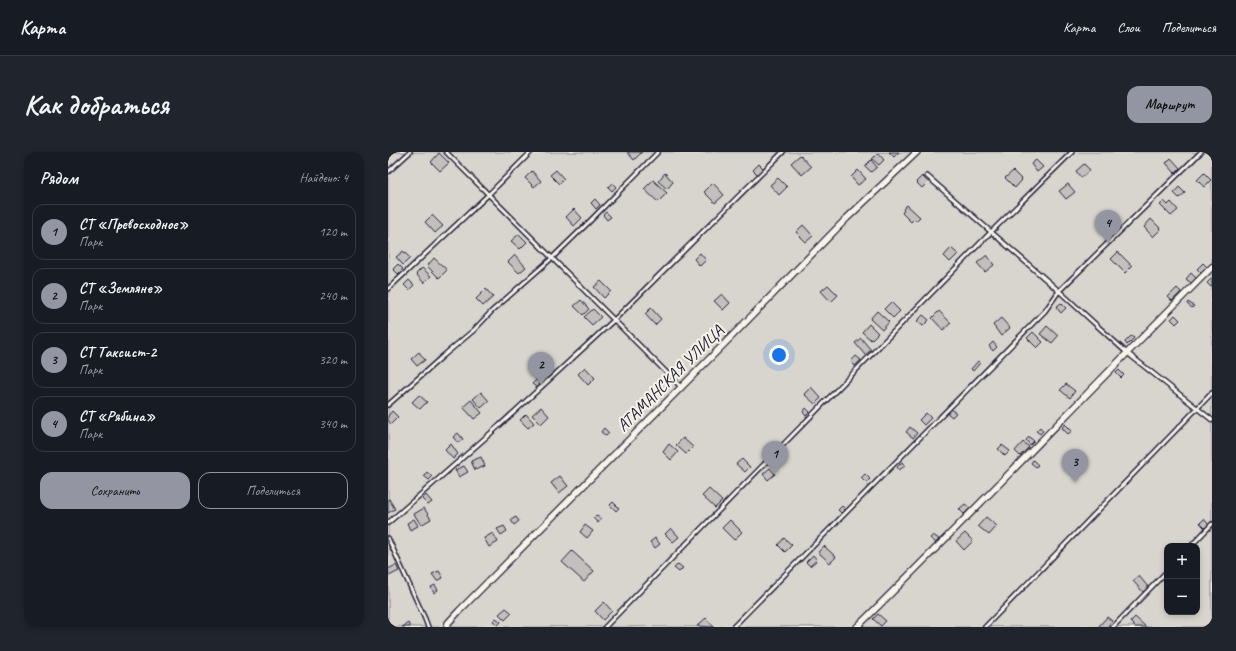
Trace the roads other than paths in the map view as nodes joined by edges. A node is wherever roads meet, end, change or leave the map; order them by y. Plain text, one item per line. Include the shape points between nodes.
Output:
1 (410, 152) edge
2 (446, 152) edge
3 (531, 152) edge
4 (658, 152) edge
5 (783, 152) edge
6 (917, 152) edge
7 (1072, 152) edge
8 (1201, 152) edge
9 (388, 172) edge
10 (927, 176) dead end
11 (488, 195) junction
12 (991, 232) junction
13 (552, 258) junction
14 (1212, 266) edge
15 (388, 289) edge
16 (1059, 291) junction
17 (614, 320) junction
18 (1126, 352) junction
19 (681, 388) junction
20 (1212, 393) edge
21 (388, 405) edge
22 (1198, 408) junction
23 (1212, 420) edge
24 (388, 522) edge
25 (1212, 524) edge
26 (388, 538) edge
27 (1194, 543) edge
28 (1164, 574) edge
29 (428, 627) edge
30 (446, 627) edge
31 (605, 627) edge
32 (733, 627) edge
33 (857, 627) edge
34 (985, 627) edge
35 (1113, 627) edge

1 - 9 lane
2 - 11 lane
3 - 11 lane
4 - 13 lane
5 - 17 lane
6 - 19 street, АТАМАНСКАЯ УЛИЦА via 847,218
7 - 12 lane
8 - 16 lane
10 - 12 lane
11 - 13 lane
11 - 15 lane
12 - 16 lane
12 - 31 lane
13 - 17 lane
13 - 21 lane
14 - 18 street
16 - 18 lane
16 - 32 lane via 1045,311
17 - 19 lane
17 - 24 lane via 500,425
18 - 22 lane
18 - 33 street
19 - 30 street, АТАМАНСКАЯ УЛИЦА
20 - 22 lane
22 - 23 lane
22 - 34 lane
25 - 27 lane
26 - 29 lane
28 - 35 lane

